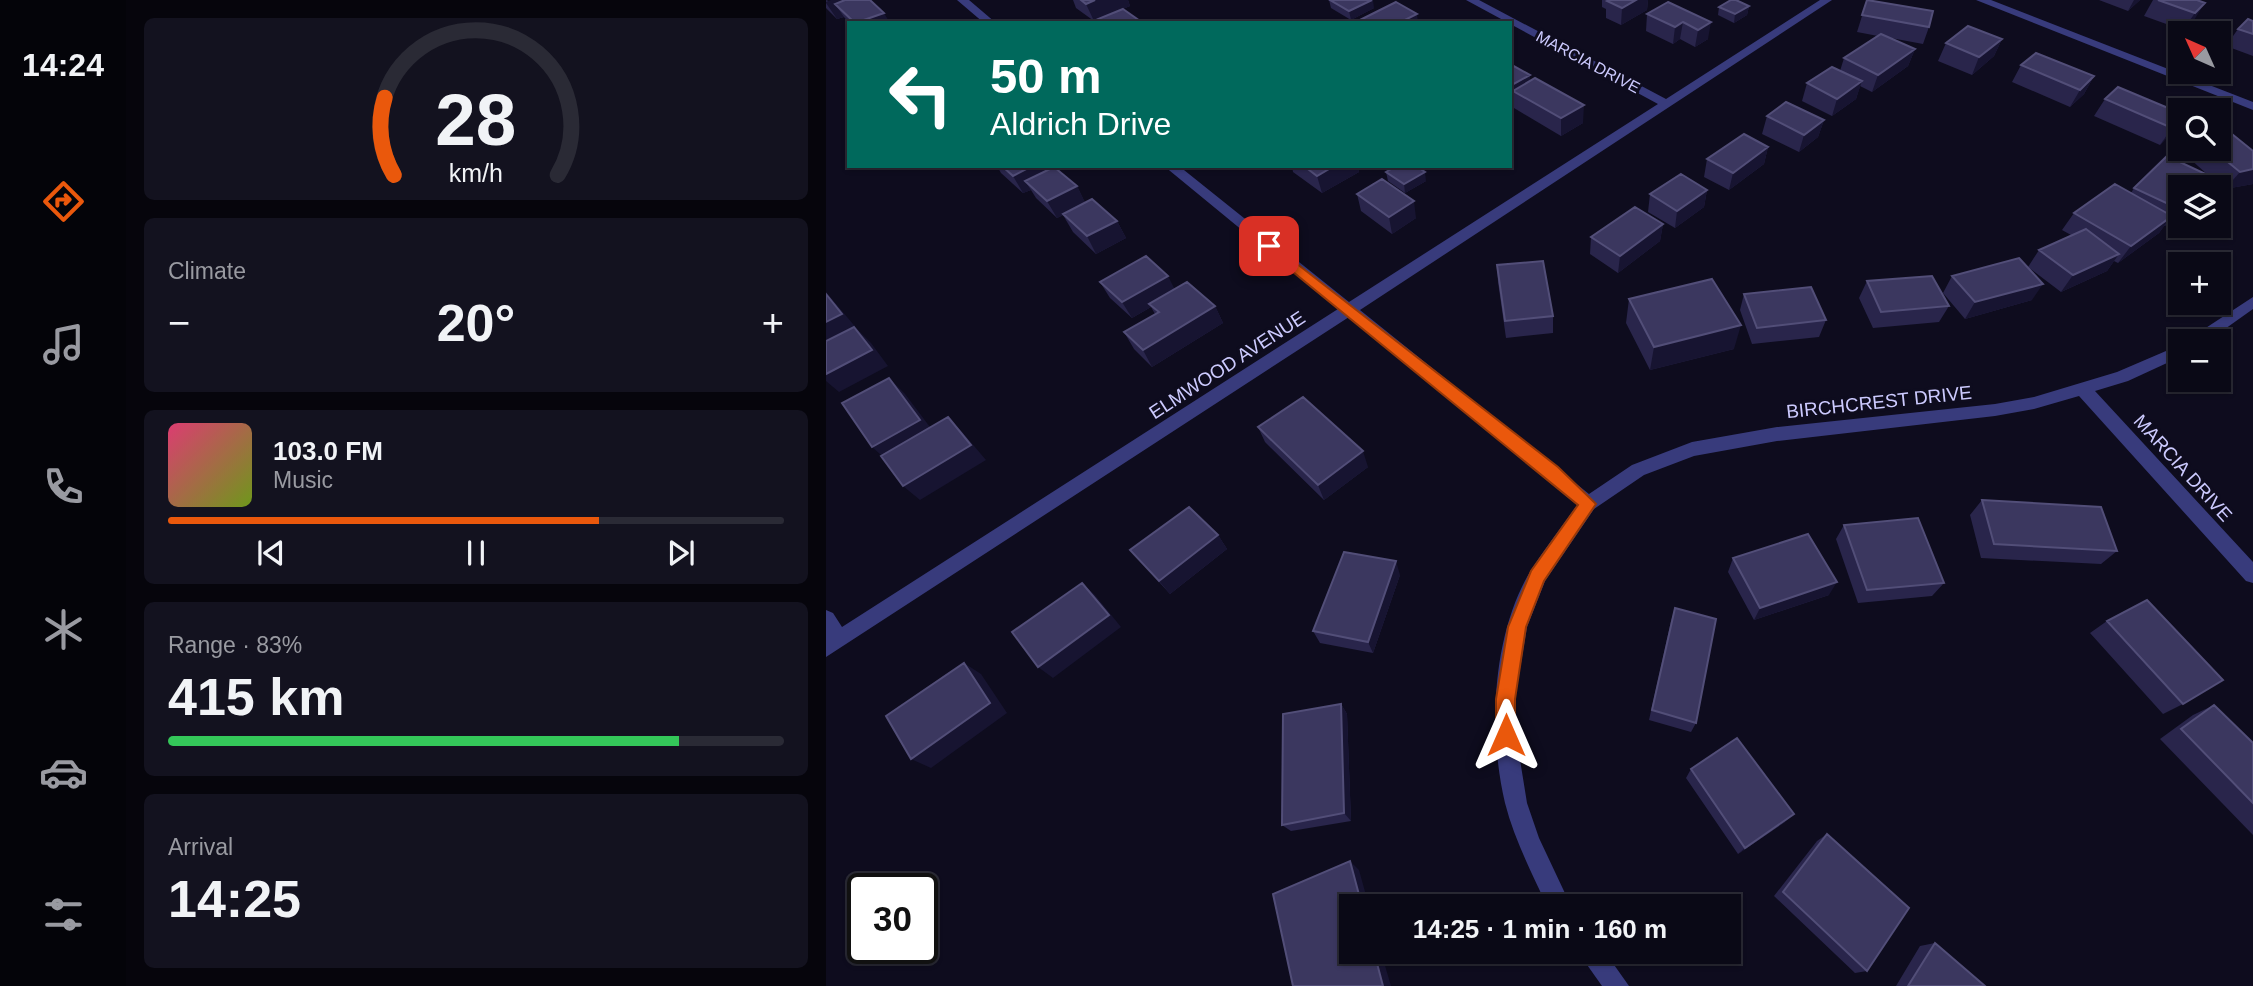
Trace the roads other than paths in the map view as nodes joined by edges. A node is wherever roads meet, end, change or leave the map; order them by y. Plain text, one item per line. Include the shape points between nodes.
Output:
1 (962, 0) edge
2 (1471, 0) edge
3 (1826, 0) edge
4 (1981, 0) edge
5 (988, 21) edge
6 (1511, 21) edge
7 (1512, 22) edge
8 (1667, 104) junction
9 (2253, 106) edge
10 (1172, 168) edge
11 (2253, 302) edge
12 (1349, 310) junction
13 (2214, 329) edge
14 (2168, 356) edge
15 (2082, 388) junction
16 (1588, 504) junction
17 (2253, 575) edge
18 (826, 619) edge
19 (832, 644) edge
20 (1553, 894) edge
21 (1600, 964) edge
22 (1617, 986) edge

1 - 5 street
2 - 6 street, MARCIA DRIVE
3 - 8 street, ELMWOOD AVENUE
4 - 9 street
7 - 8 street, MARCIA DRIVE
8 - 12 street, ELMWOOD AVENUE
10 - 12 street
11 - 13 street
12 - 16 street
12 - 19 street, ELMWOOD AVENUE
14 - 15 street, BIRCHCREST DRIVE
15 - 16 street, BIRCHCREST DRIVE via 1994,410 1692,449 1638,470
15 - 17 street, MARCIA DRIVE
16 - 20 street via 1537,577 1517,627 1506,699 1506,735 1517,803
18 - 19 street
21 - 22 street

